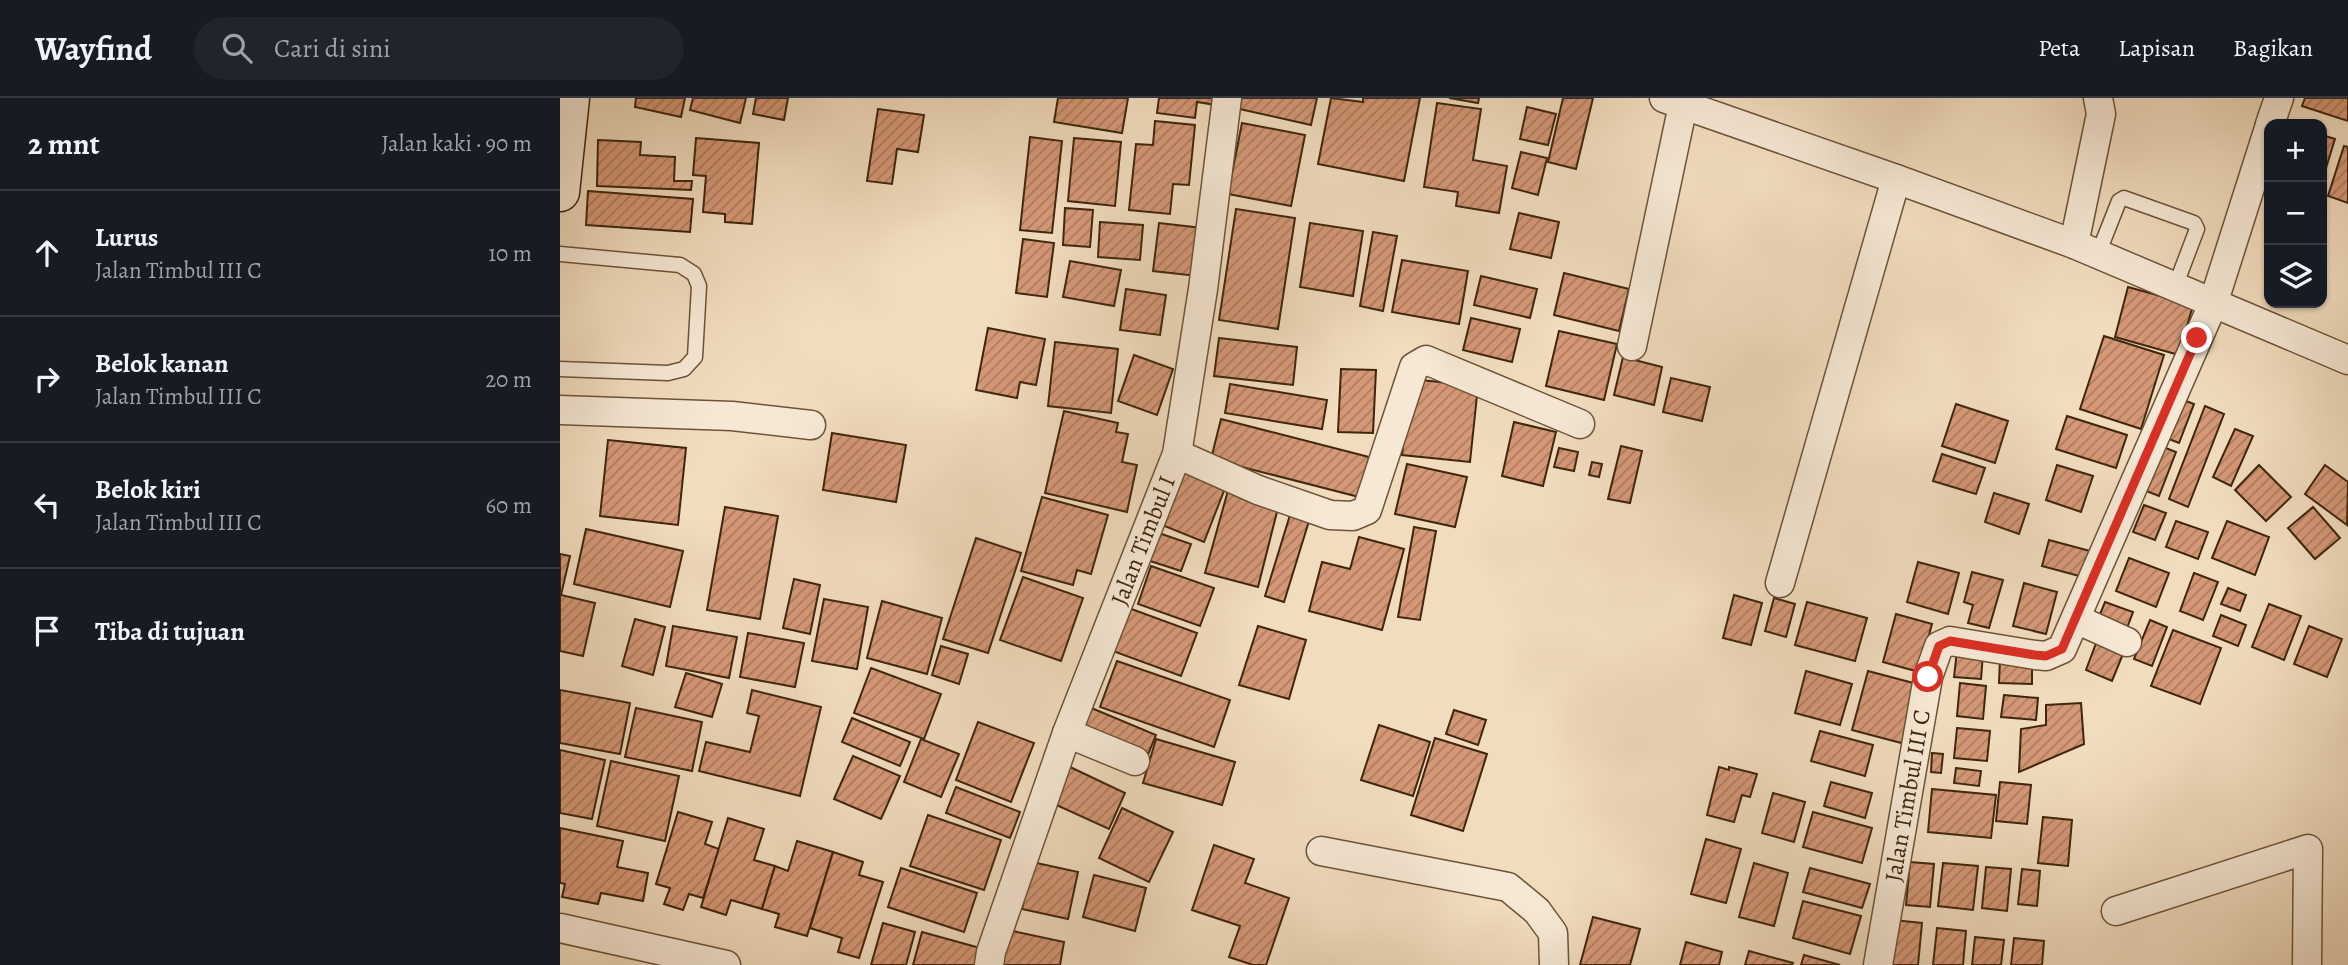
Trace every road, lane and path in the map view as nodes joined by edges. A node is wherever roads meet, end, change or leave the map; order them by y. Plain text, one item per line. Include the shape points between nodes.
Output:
1 (570, 98) edge
2 (1227, 98) edge
3 (2098, 98) edge
4 (2279, 98) edge
5 (1674, 101) edge
6 (2272, 119) edge
7 (2264, 145) edge
8 (1896, 179) junction
9 (560, 192) edge
10 (2086, 249) junction
11 (560, 254) edge
12 (2175, 287) junction
13 (2213, 304) junction
14 (1632, 346) dead end
15 (2348, 360) edge
16 (560, 369) edge
17 (560, 410) edge
18 (1580, 424) dead end
19 (811, 425) dead end
20 (1177, 454) junction
21 (1780, 583) dead end
22 (2076, 619) junction
23 (2127, 642) dead end
24 (1067, 733) junction
25 (1135, 761) dead end
26 (1321, 851) dead end
27 (2116, 911) dead end
28 (560, 928) edge
29 (726, 965) edge
30 (989, 965) edge
31 (1554, 965) edge
32 (1878, 965) edge
33 (2307, 965) edge

1 - 9 main road
2 - 20 street, Jalan Timbul I
3 - 10 street via 2101,114
4 - 6 street, Jalan Timbul III C
5 - 8 street
5 - 14 street
7 - 13 street, Jalan Timbul III C
8 - 10 street
8 - 21 street
10 - 12 street
10 - 12 lane via 2124,198 2194,223 2197,229
11 - 16 lane via 680,265 694,274 699,286 695,357 684,369 668,373
12 - 13 street
13 - 15 street
13 - 22 street, Jalan Timbul III C
17 - 19 street via 732,416
18 - 20 street via 1426,360 1414,368 1367,510 1353,516 1330,515 1258,490
20 - 24 street, Jalan Timbul I
22 - 23 street
22 - 32 street, Jalan Timbul III C via 2062,649 2046,656 1950,641 1939,646 1928,677
24 - 25 street
24 - 30 street, Jalan Timbul I
26 - 31 street via 1507,887 1537,911 1553,933
27 - 33 street via 2308,849
28 - 29 street

